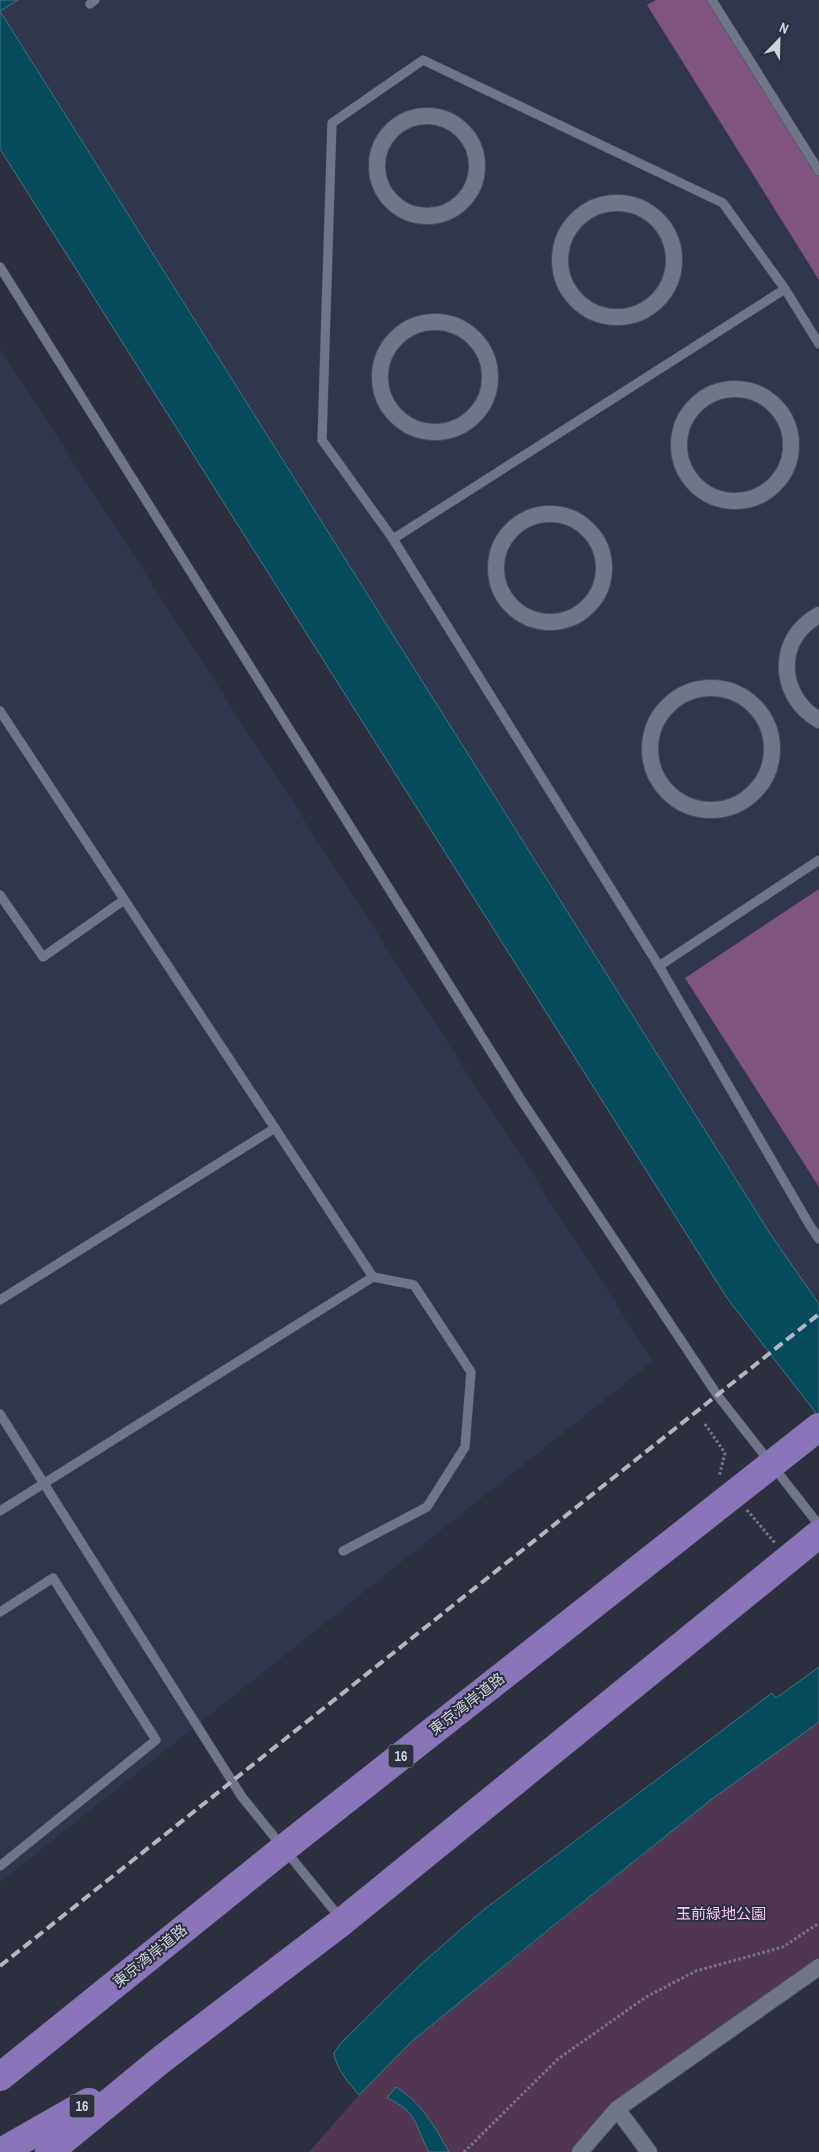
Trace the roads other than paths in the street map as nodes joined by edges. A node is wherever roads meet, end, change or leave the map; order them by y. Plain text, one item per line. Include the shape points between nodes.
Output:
1 (712, 0) edge
2 (410, 118) joint
3 (819, 171) edge
4 (615, 203) joint
5 (0, 267) edge
6 (785, 290) junction
7 (422, 323) joint
8 (819, 344) edge
9 (734, 389) joint
10 (550, 513) joint
11 (393, 539) junction
12 (819, 615) edge
13 (716, 687) joint
14 (0, 711) edge
15 (819, 720) edge
16 (819, 860) edge
17 (0, 896) edge
18 (124, 900) junction
19 (659, 966) junction
20 (275, 1128) junction
21 (819, 1239) edge
22 (373, 1276) junction
23 (0, 1300) edge
24 (0, 1414) edge
25 (812, 1433) edge
26 (771, 1464) junction
27 (44, 1484) junction
28 (0, 1511) edge
29 (819, 1525) edge
30 (819, 1534) edge
31 (344, 1551) dead end
32 (0, 1612) edge
33 (283, 1849) junction
34 (0, 1866) edge
35 (343, 1921) junction
36 (819, 1967) edge
37 (162, 2059) junction
38 (0, 2077) edge
39 (617, 2108) junction
40 (1, 2152) edge
41 (49, 2152) edge
42 (580, 2152) edge
43 (649, 2152) edge

1 - 3 lane
2 - 2 street via 428,115 445,118 467,134 475,149 476,182 467,198 454,210 437,216 420,216 398,207 385,195 376,165 379,148 388,133
4 - 4 street via 635,206 652,215 666,230 673,248 674,268 668,287 659,300 643,311 624,317 589,310 574,298 560,267 561,247 579,218 596,207
5 - 26 lane via 520,1098 718,1396
6 - 8 lane
6 - 11 lane
6 - 11 lane via 722,203 423,60 332,123 322,440
7 - 7 street via 442,322 460,328 476,339 486,355 491,374 484,404 472,420 450,431 430,433 399,420 387,405 380,387 382,360 391,343 406,330
9 - 9 street via 753,392 770,401 784,416 790,429 792,448 788,468 766,493 748,501 732,502 713,498 688,477 680,460 678,440 692,408 708,396
10 - 10 street via 568,516 585,526 599,543 605,561 604,580 598,596 585,610 560,622 541,622 524,616 509,604 496,577 496,558 502,540 516,525 532,516
11 - 19 lane
12 - 15 street via 801,628 790,646 786,665 789,685 798,704
13 - 13 street via 737,693 755,705 767,722 773,740 772,762 759,788 743,802 728,809 706,810 679,802 663,787 652,768 650,736 658,716 668,704 687,692
14 - 18 lane
16 - 19 lane
17 - 18 lane via 43,956
18 - 20 lane
19 - 21 lane
20 - 22 lane
20 - 23 lane
22 - 27 lane
22 - 31 lane via 414,1285 471,1372 465,1447 427,1507
24 - 27 lane
25 - 26 highway, 東京湾岸道路 / 16
26 - 29 lane
26 - 33 highway, 東京湾岸道路 / 16 via 726,1486
27 - 28 lane
27 - 33 lane via 207,1744 242,1797
30 - 35 highway, 16
32 - 34 lane via 53,1578 156,1740
33 - 35 lane
33 - 38 highway, 東京湾岸道路 / 16
35 - 37 highway, 16
36 - 39 street
37 - 40 highway, 16
37 - 41 highway, 16
39 - 42 street
39 - 43 street

